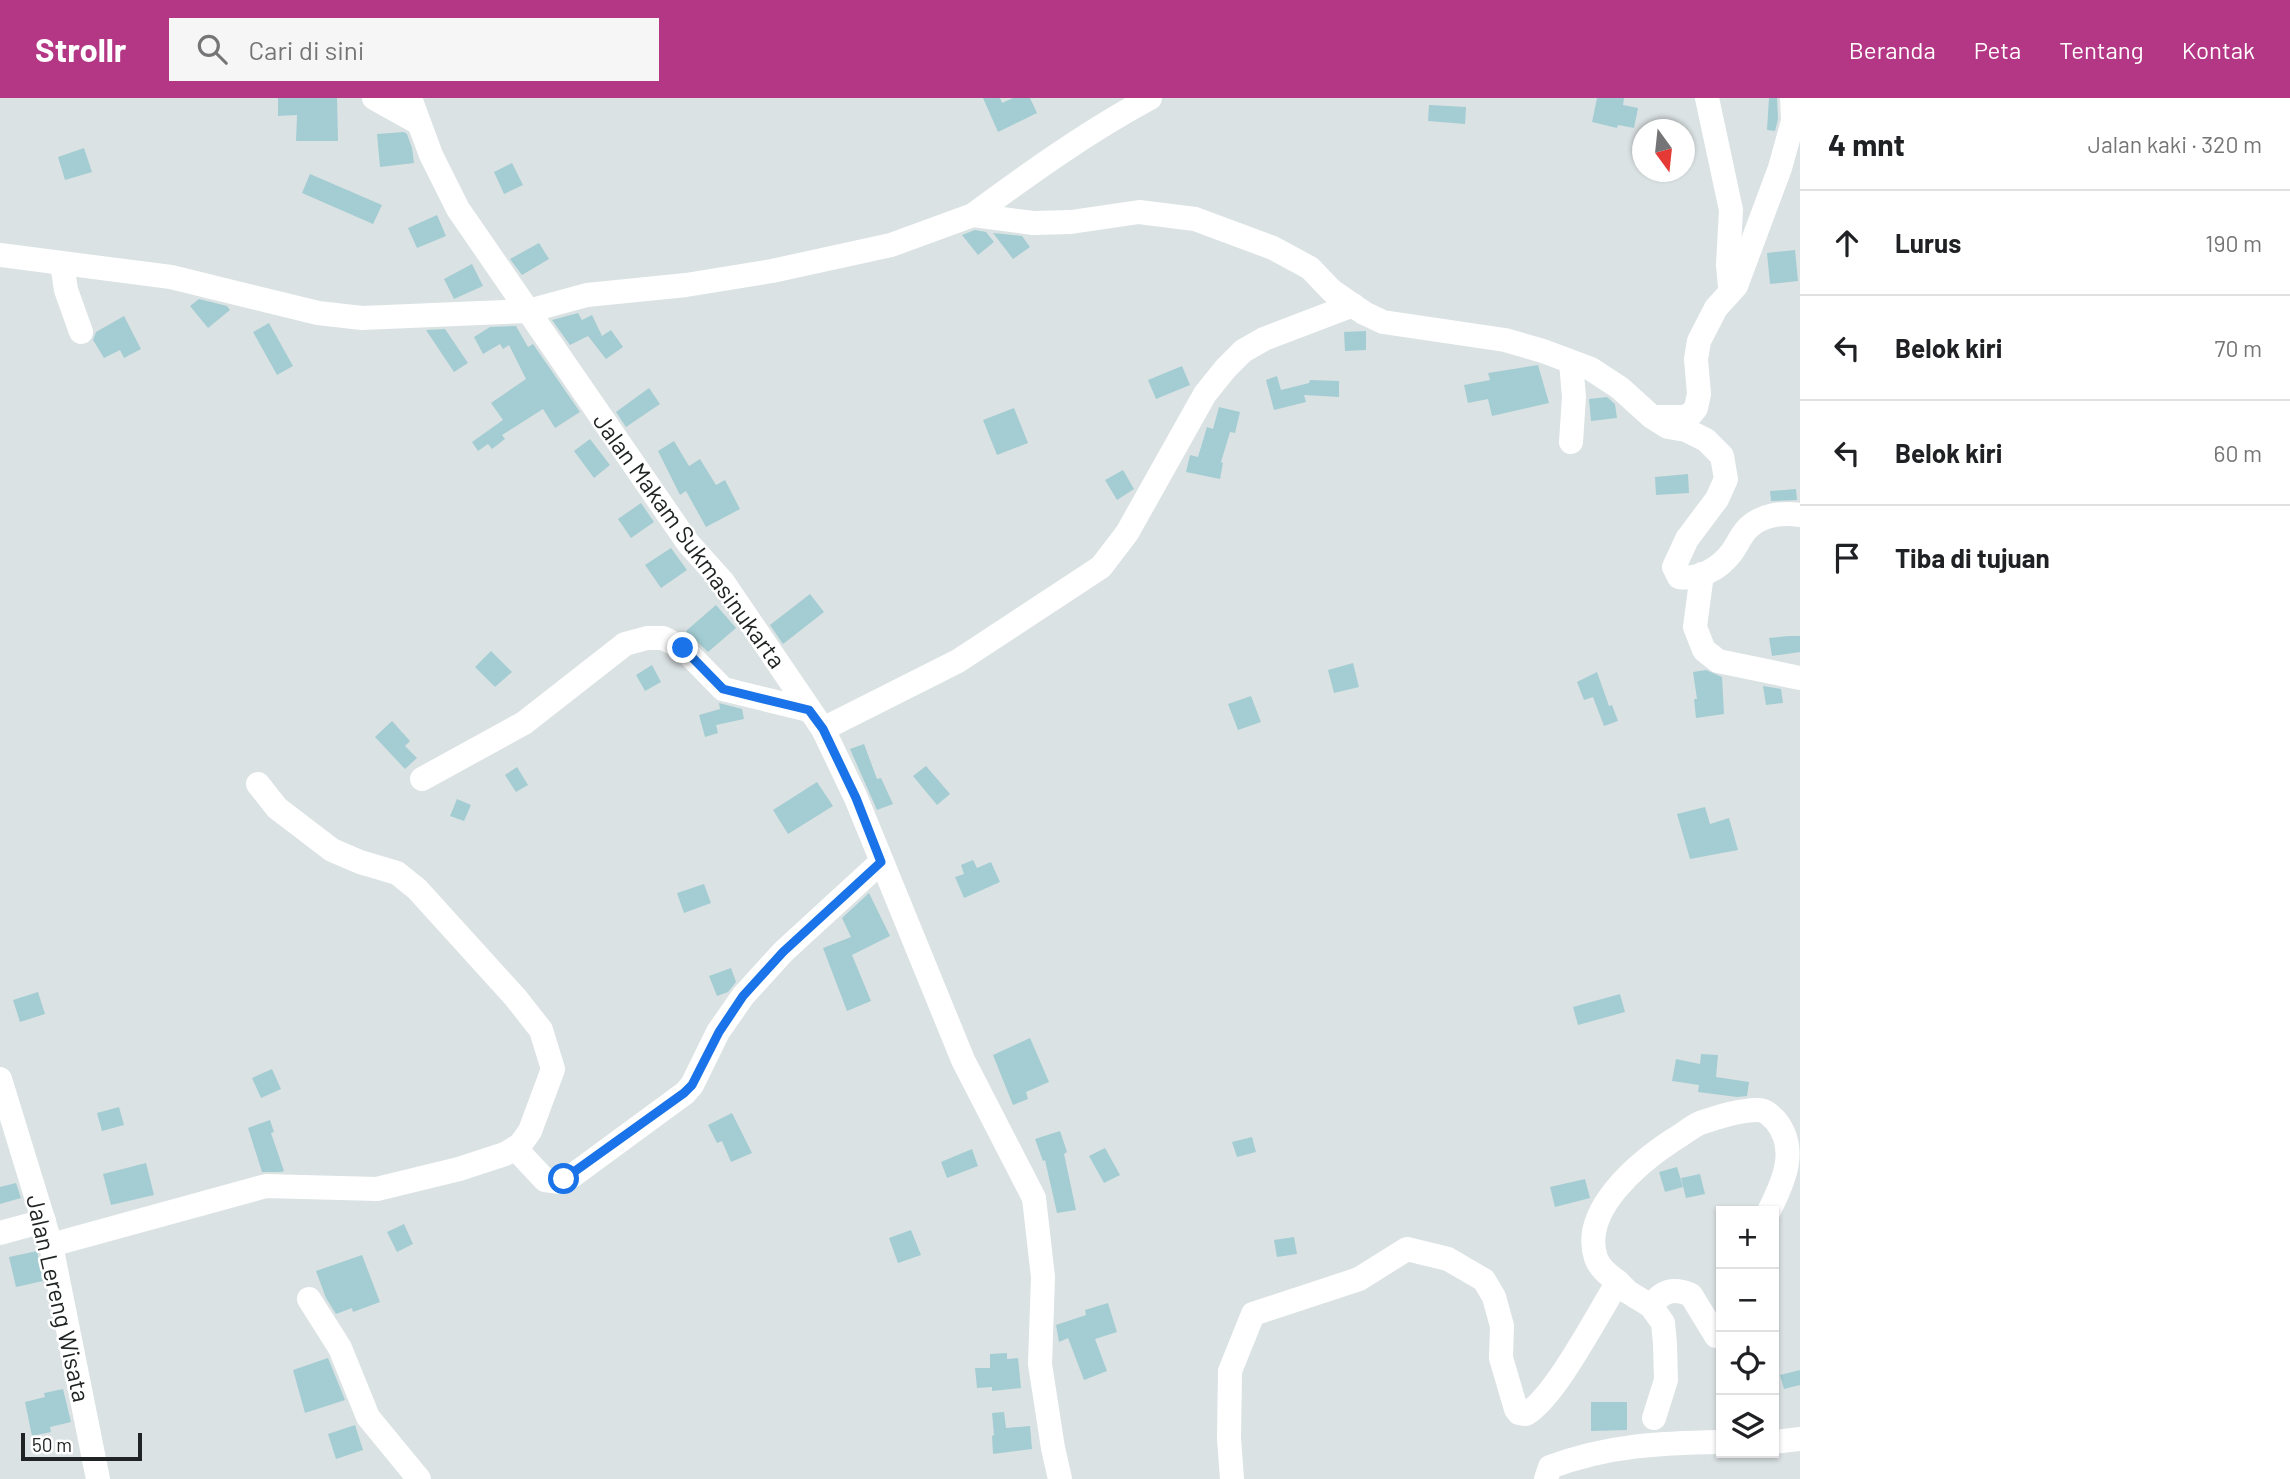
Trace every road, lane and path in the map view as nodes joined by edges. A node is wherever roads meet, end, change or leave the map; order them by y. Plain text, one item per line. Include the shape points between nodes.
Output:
1 (374, 98) edge
2 (410, 98) edge
3 (1150, 98) edge
4 (1707, 98) edge
5 (1792, 98) edge
6 (417, 122) junction
7 (973, 215) junction
8 (0, 255) edge
9 (62, 264) junction
10 (1730, 293) junction
11 (1353, 305) junction
12 (528, 311) junction
13 (81, 332) dead end
14 (1572, 362) junction
15 (1653, 417) junction
16 (1571, 442) dead end
17 (1800, 515) edge
18 (1702, 574) junction
19 (1800, 678) edge
20 (816, 719) junction
21 (422, 779) dead end
22 (258, 784) dead end
23 (881, 862) junction
24 (0, 1079) edge
25 (515, 1148) junction
26 (1771, 1206) edge
27 (44, 1220) junction
28 (0, 1233) edge
29 (51, 1245) junction
30 (1618, 1282) junction
31 (309, 1299) dead end
32 (1651, 1306) junction
33 (1716, 1336) edge
34 (1654, 1418) dead end
35 (1800, 1439) edge
36 (1716, 1442) edge
37 (1779, 1442) edge
38 (98, 1479) edge
39 (419, 1479) edge
40 (1060, 1479) edge
41 (1232, 1479) edge
42 (1546, 1479) edge

1 - 6 street
2 - 6 street, Jalan Makam Sukmasinukarta
3 - 7 street via 1104,123
4 - 10 street via 1731,210
5 - 10 street via 1793,121 1780,168
6 - 12 street, Jalan Makam Sukmasinukarta via 458,209
7 - 11 street via 1033,223 1139,212 1195,219 1273,247 1310,268
7 - 12 street via 865,251 699,283 587,295
8 - 9 street
9 - 12 street via 171,277 351,317
9 - 13 street
10 - 15 street via 1699,341 1696,408 1684,417
11 - 14 street via 1382,322 1505,340
11 - 20 street via 1264,339 1226,368 1205,394 1127,533 1101,566 958,661
12 - 20 street, Jalan Makam Sukmasinukarta
14 - 15 street via 1620,388
14 - 16 street
15 - 18 street via 1706,440 1722,456 1726,479 1674,567 1679,577
17 - 18 street via 1763,518 1747,528 1724,562
18 - 19 street via 1695,627 1704,650 1718,661
20 - 21 street via 723,689 683,648 663,638 636,640 625,643 524,723
20 - 23 street, Jalan Makam Sukmasinukarta via 856,798
22 - 25 street via 277,808 332,850 397,873 417,889 541,1030 553,1069 530,1131
23 - 25 street via 783,952 743,996 684,1093 559,1182 545,1180
23 - 40 street, Jalan Makam Sukmasinukarta via 963,1060 1034,1198 1043,1277 1040,1364
24 - 27 street, Jalan Lereng Wisata
25 - 29 street via 459,1169 377,1189 266,1186
26 - 30 street via 1788,1160 1777,1122 1760,1110 1698,1124 1633,1170 1598,1220 1593,1239 1597,1261
27 - 28 street
27 - 29 street, Jalan Lereng Wisata
29 - 38 street, Jalan Lereng Wisata
30 - 32 street
30 - 41 street via 1557,1380 1526,1414 1516,1409 1501,1358 1502,1326 1494,1297 1484,1280 1448,1259 1407,1249 1359,1279 1253,1314 1230,1371
31 - 39 street via 340,1348 369,1416
32 - 33 street via 1660,1294 1673,1290 1691,1295
32 - 34 street via 1663,1323 1666,1380
35 - 37 street
36 - 42 street via 1643,1444 1597,1452 1550,1467

